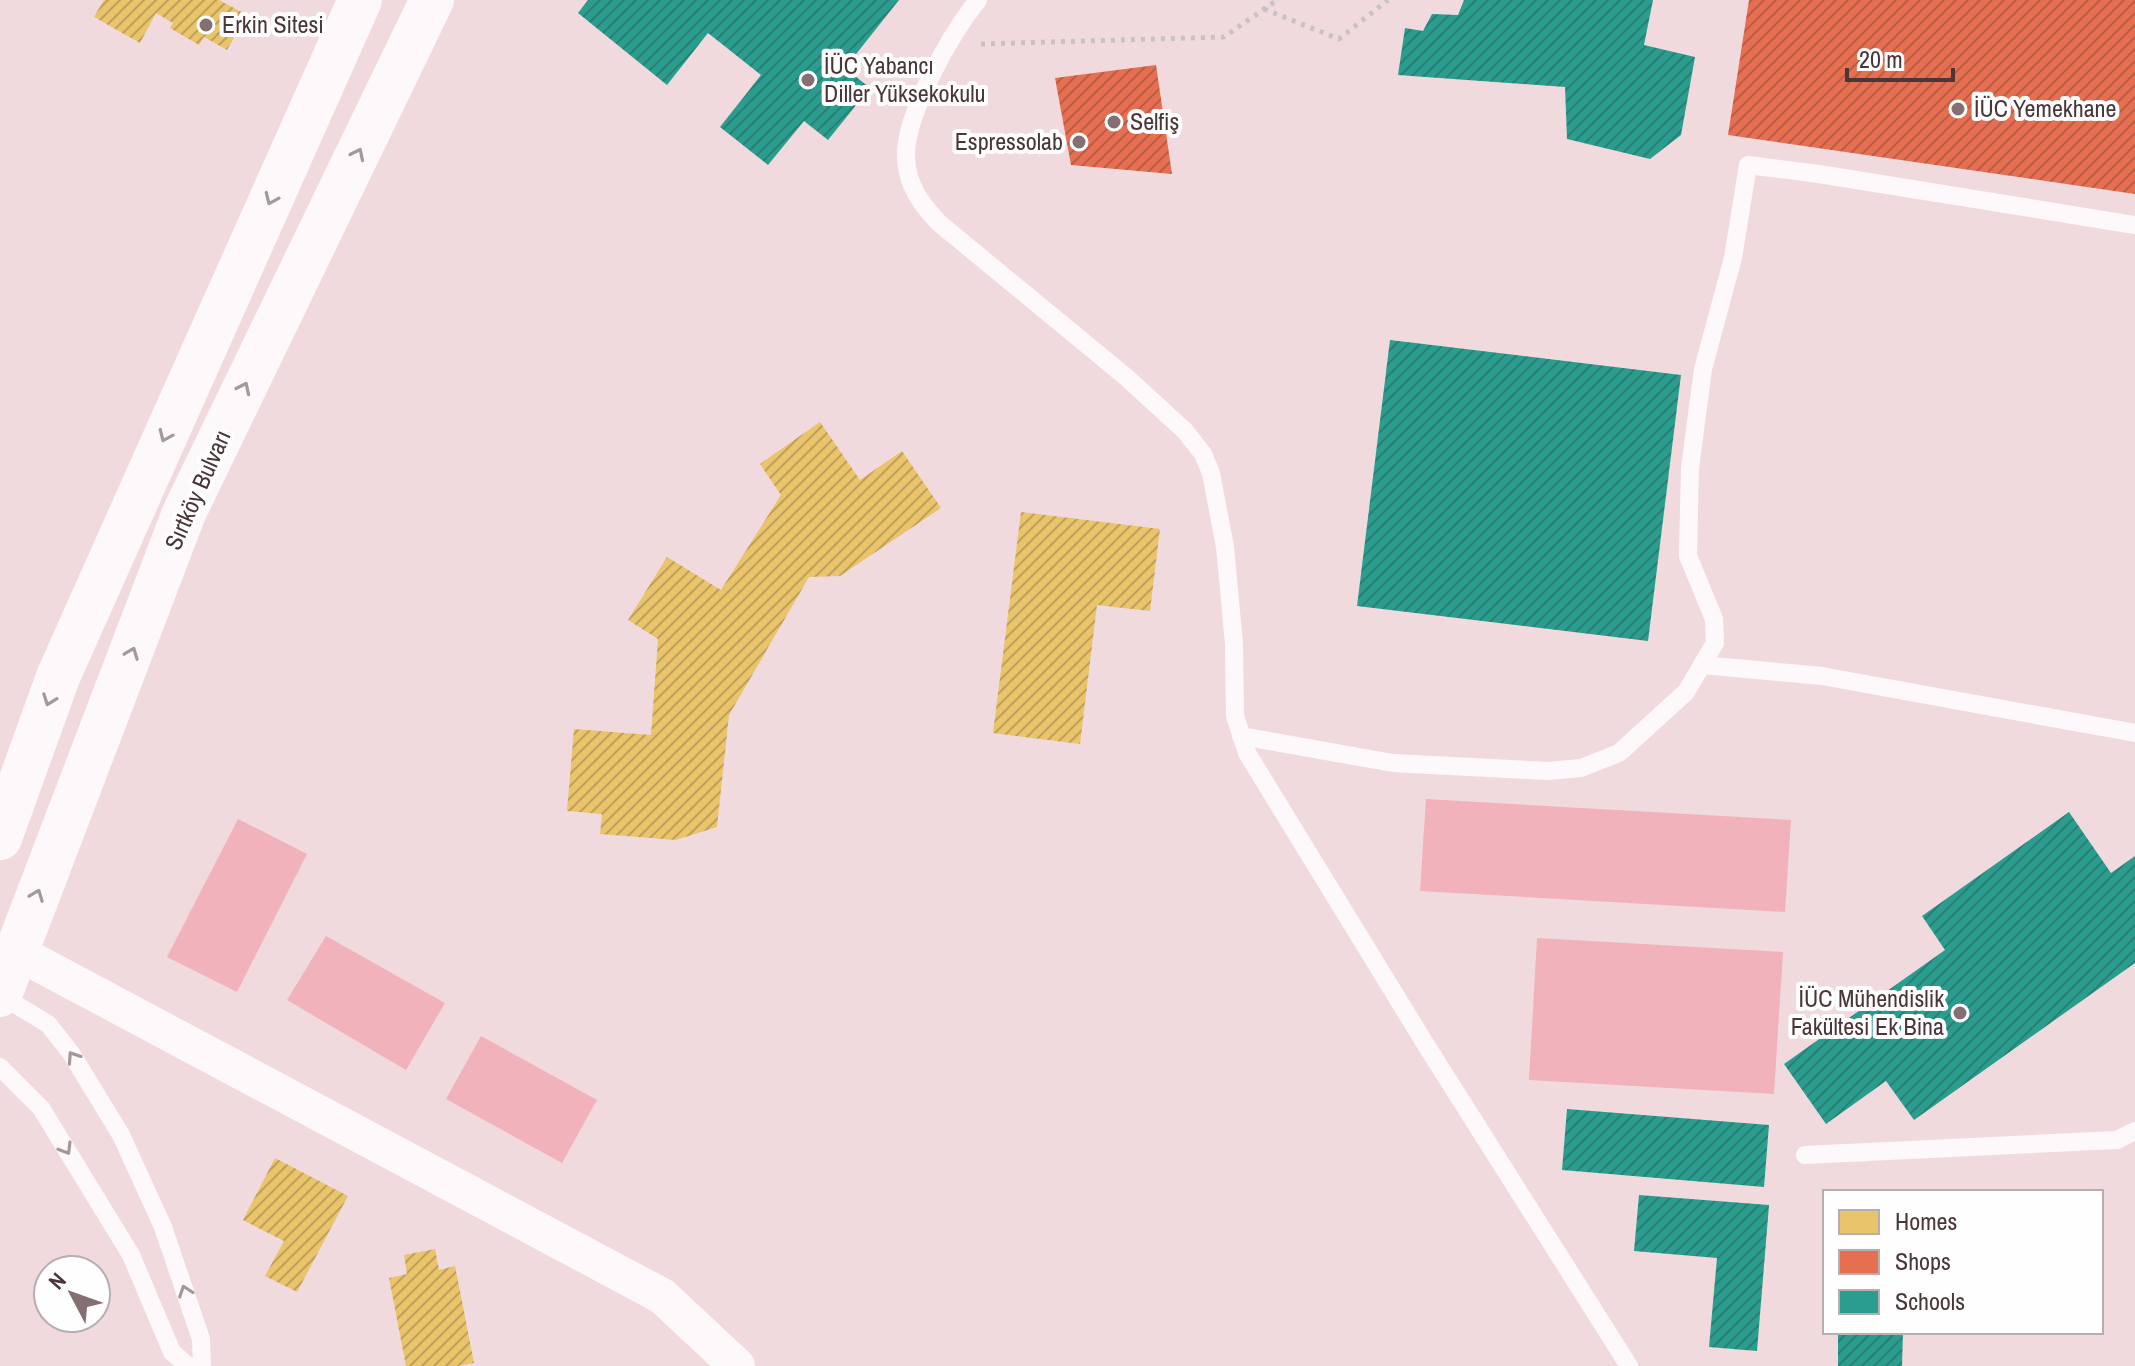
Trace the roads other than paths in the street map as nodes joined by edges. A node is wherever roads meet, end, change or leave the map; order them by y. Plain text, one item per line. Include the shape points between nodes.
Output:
1 (360, 0) edge
2 (432, 0) edge
3 (978, 0) edge
4 (2135, 225) edge
5 (1702, 665) junction
6 (2135, 733) edge
7 (1241, 736) junction
8 (0, 838) edge
9 (8, 947) edge
10 (0, 995) edge
11 (0, 1067) edge
12 (2135, 1131) edge
13 (1805, 1155) dead end
14 (188, 1366) edge
15 (202, 1366) edge
16 (737, 1366) edge
17 (1629, 1366) edge

1 -> 8 main road via 58,677
9 -> 2 main road, Sırtköy Bulvarı via 184,513
3 - 7 lane via 923,93 907,138 910,181 939,223 1126,377 1203,454 1225,547 1235,716
4 - 5 lane via 1748,165 1733,258 1703,369 1690,468 1688,556 1714,619 1715,643
5 - 6 lane via 1822,676
5 - 7 lane via 1686,692 1619,753 1581,768 1393,763
7 - 17 lane
9 - 10 main road, Sırtköy Bulvarı
9 - 16 street via 662,1296
15 -> 10 lane via 201,1339 163,1227 121,1135 48,1024
11 -> 14 lane via 41,1108 131,1255 172,1352
12 - 13 lane via 2117,1140

